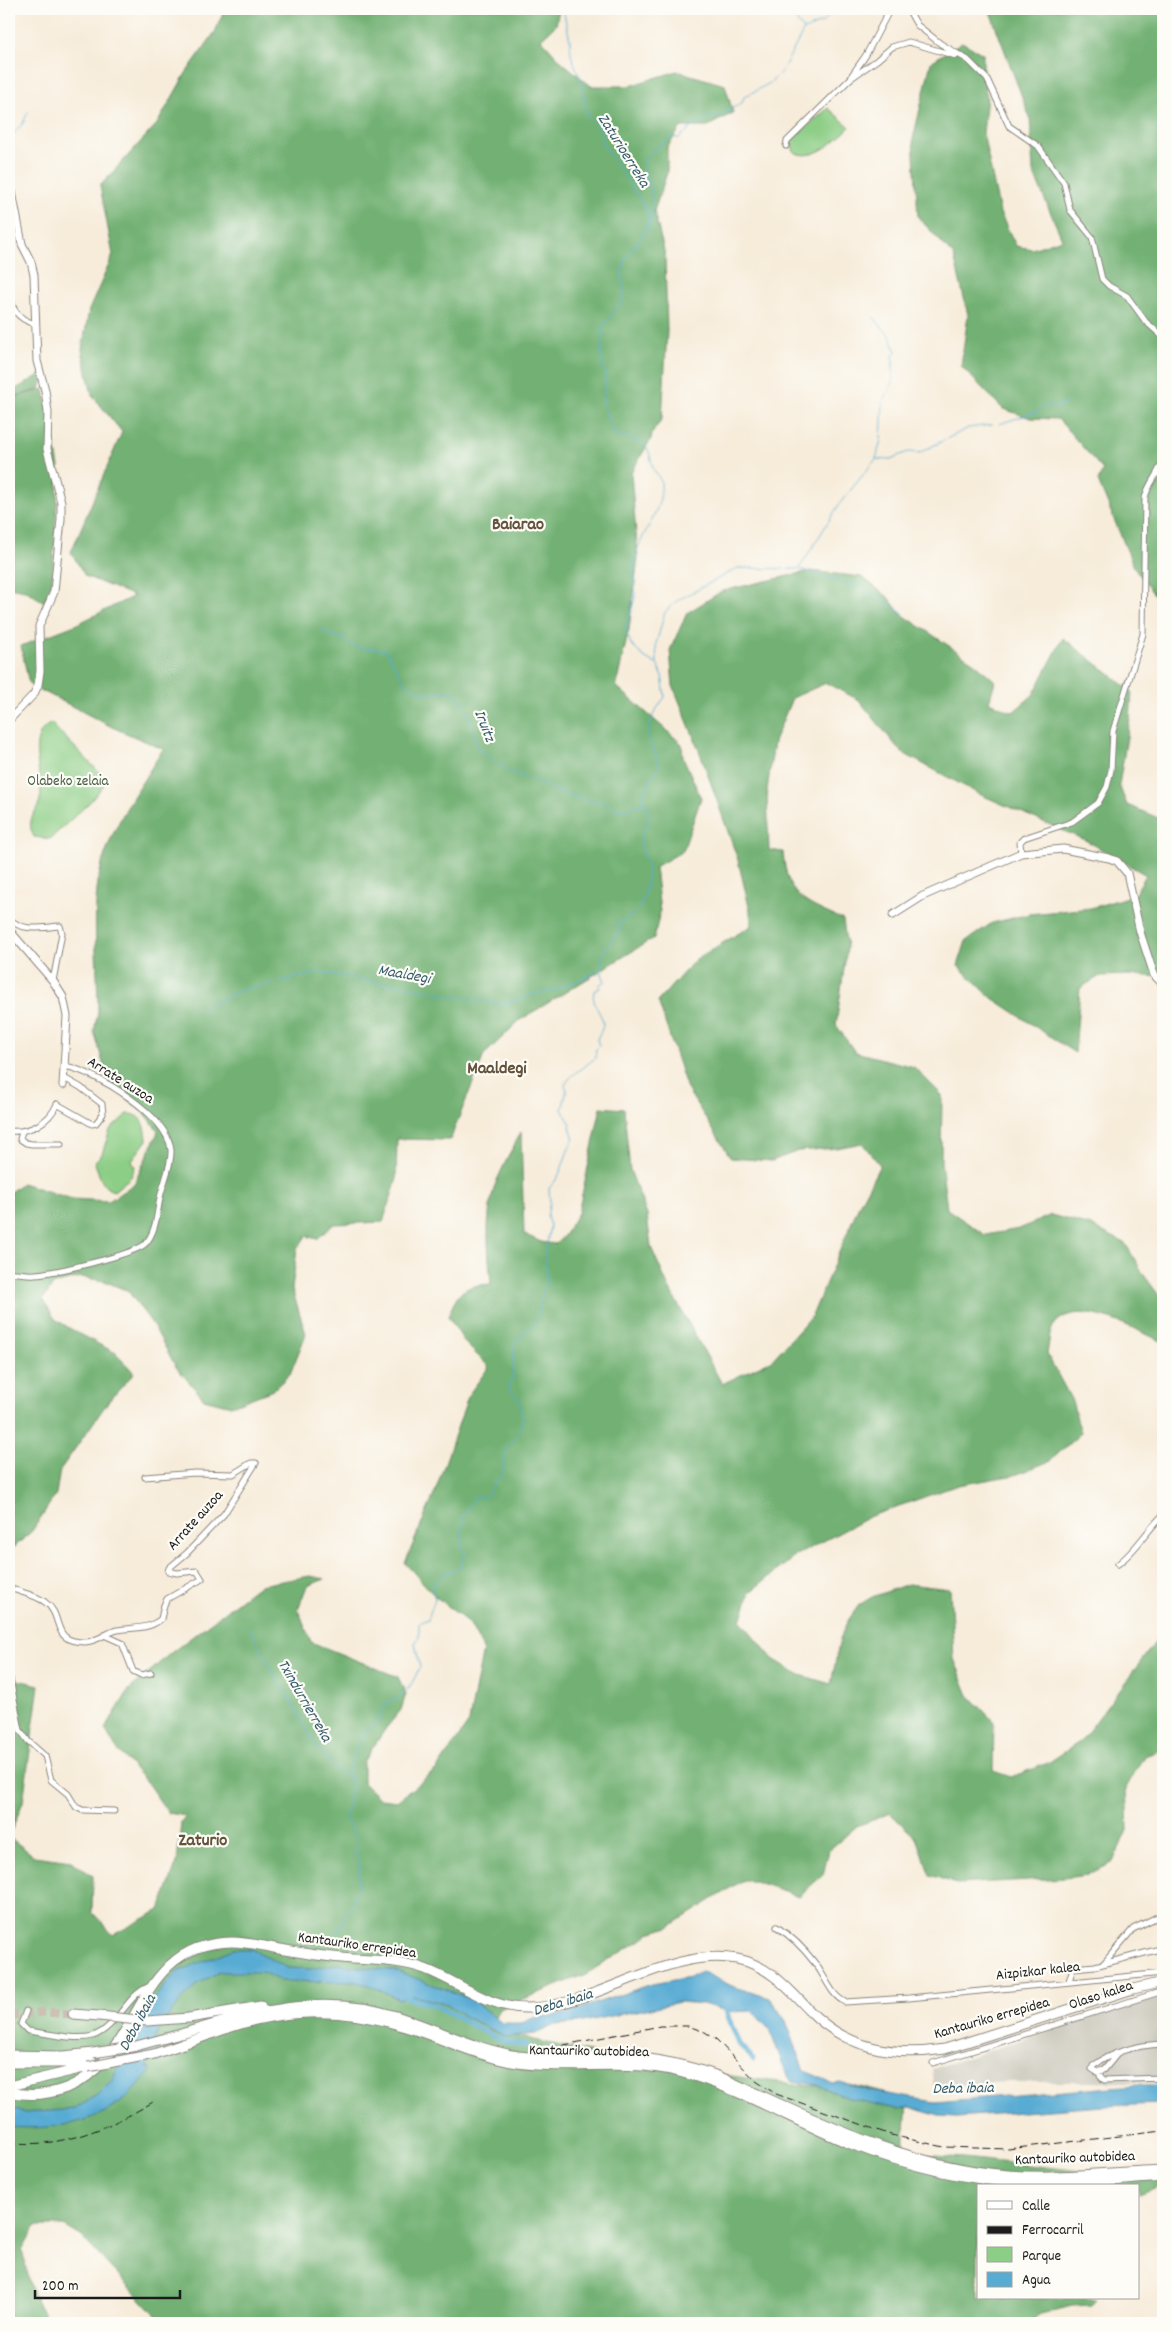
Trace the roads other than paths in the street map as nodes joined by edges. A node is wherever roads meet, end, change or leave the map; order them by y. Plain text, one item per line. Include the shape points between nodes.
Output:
1 (890, 9) edge
2 (908, 9) edge
3 (968, 60) junction
4 (850, 78) junction
5 (786, 146) dead end
6 (9, 176) edge
7 (9, 286) edge
8 (36, 324) junction
9 (1163, 338) edge
10 (1163, 460) edge
11 (9, 720) edge
12 (1021, 853) junction
13 (893, 915) dead end
14 (9, 918) edge
15 (9, 930) edge
16 (53, 981) junction
17 (1163, 984) edge
18 (65, 1066) junction
19 (64, 1082) joint
20 (9, 1131) edge
21 (21, 1133) junction
22 (60, 1144) dead end
23 (9, 1273) edge
24 (145, 1477) dead end
25 (1163, 1515) edge
26 (1118, 1564) dead end
27 (9, 1588) edge
28 (104, 1635) junction
29 (151, 1672) dead end
30 (9, 1674) edge
31 (114, 1811) dead end
32 (1163, 1914) edge
33 (777, 1926) dead end
34 (1160, 1949) dead end
35 (1104, 1964) junction
36 (1163, 1973) edge
37 (1069, 1981) junction
38 (1163, 1982) edge
39 (150, 1986) junction
40 (1163, 1991) edge
41 (326, 2005) junction
42 (26, 2011) dead end
43 (73, 2014) tunnel mouth
44 (1163, 2044) edge
45 (1118, 2053) junction
46 (9, 2056) edge
47 (91, 2060) junction
48 (9, 2063) edge
49 (933, 2063) dead end
50 (1100, 2072) junction
51 (1163, 2078) edge
52 (10, 2087) edge
53 (1163, 2170) edge
54 (1163, 2177) edge

1 - 4 street
2 - 3 street via 917,25
3 - 4 street via 909,42 892,47
3 - 9 street via 987,79 1009,126 1038,146 1064,183 1070,210 1092,237 1105,283 1127,296
4 - 5 street via 787,141
6 - 8 street via 22,244 34,275
7 - 8 street via 9,297 17,315
8 - 11 street via 37,361 48,412 47,449 61,502 58,555 54,592 39,626 38,684 34,694
10 - 12 street via 1147,487 1145,498 1143,634 1114,723 1107,787 1098,803 1072,822 1024,838 1020,842
12 - 13 street via 923,896
12 - 17 street via 1063,849 1117,861 1127,873 1140,932 1154,974
14 - 16 street via 17,925 29,928 60,926 62,933
15 - 16 street
16 - 18 street via 63,997 67,1016
18 - 19 street
18 - 23 street, Arrate auzoa via 91,1074 147,1112 160,1124 168,1138 171,1151 169,1165 152,1234 144,1246 102,1261 34,1275
19 - 21 street via 102,1104 102,1114 96,1123 92,1124 57,1104 46,1120
20 - 21 street
21 - 22 street via 20,1139 26,1143
24 - 28 street, Arrate auzoa via 233,1474 256,1463 224,1514 168,1571 197,1571 202,1579 167,1599 161,1619 155,1624
25 - 26 street
27 - 28 street via 45,1602 52,1610 60,1633 67,1640 86,1642
28 - 29 street via 122,1643 133,1671 141,1675
30 - 31 street via 20,1730 45,1756 51,1780 82,1810
32 - 35 street via 1133,1929
33 - 37 street, Aizpizkar kalea via 814,1962 836,1998 845,2002
34 - 35 street
35 - 37 street via 1073,1968
36 - 37 street, Aizpizkar kalea
38 - 39 highway, Kantauriko errepidea via 945,2049 914,2052 882,2050 850,2040 822,2023 772,1974 755,1965 722,1958 693,1960 557,2004 512,2008 493,2003 424,1968 220,1942 188,1952 174,1961
39 - 42 street via 141,1989 108,2026 92,2036 28,2032 21,2024
39 - 52 highway, Kantauriko errepidea via 117,2045 88,2077 58,2091 32,2094
40 - 49 street, Olaso kalea
41 - 43 highway, bridge via 290,2003 147,2021
41 - 47 highway, bridge via 267,2010
41 - 53 highway, Kantauriko autobidea via 373,2009 482,2047 518,2056 629,2057 697,2068 853,2137 915,2157 966,2168 1026,2176
44 - 45 street via 1144,2045
45 - 50 street
45 - 50 street via 1093,2066 1094,2072
46 - 47 highway, Kantauriko autobidea via 63,2056
47 - 48 highway, Kantauriko autobidea
47 - 52 highway
47 - 54 highway, Kantauriko autobidea, bridge via 183,2044 258,2019 309,2012 352,2014 404,2026 518,2064 629,2065 676,2071 734,2090 850,2144 964,2176 1029,2184
50 - 51 street via 1104,2080

